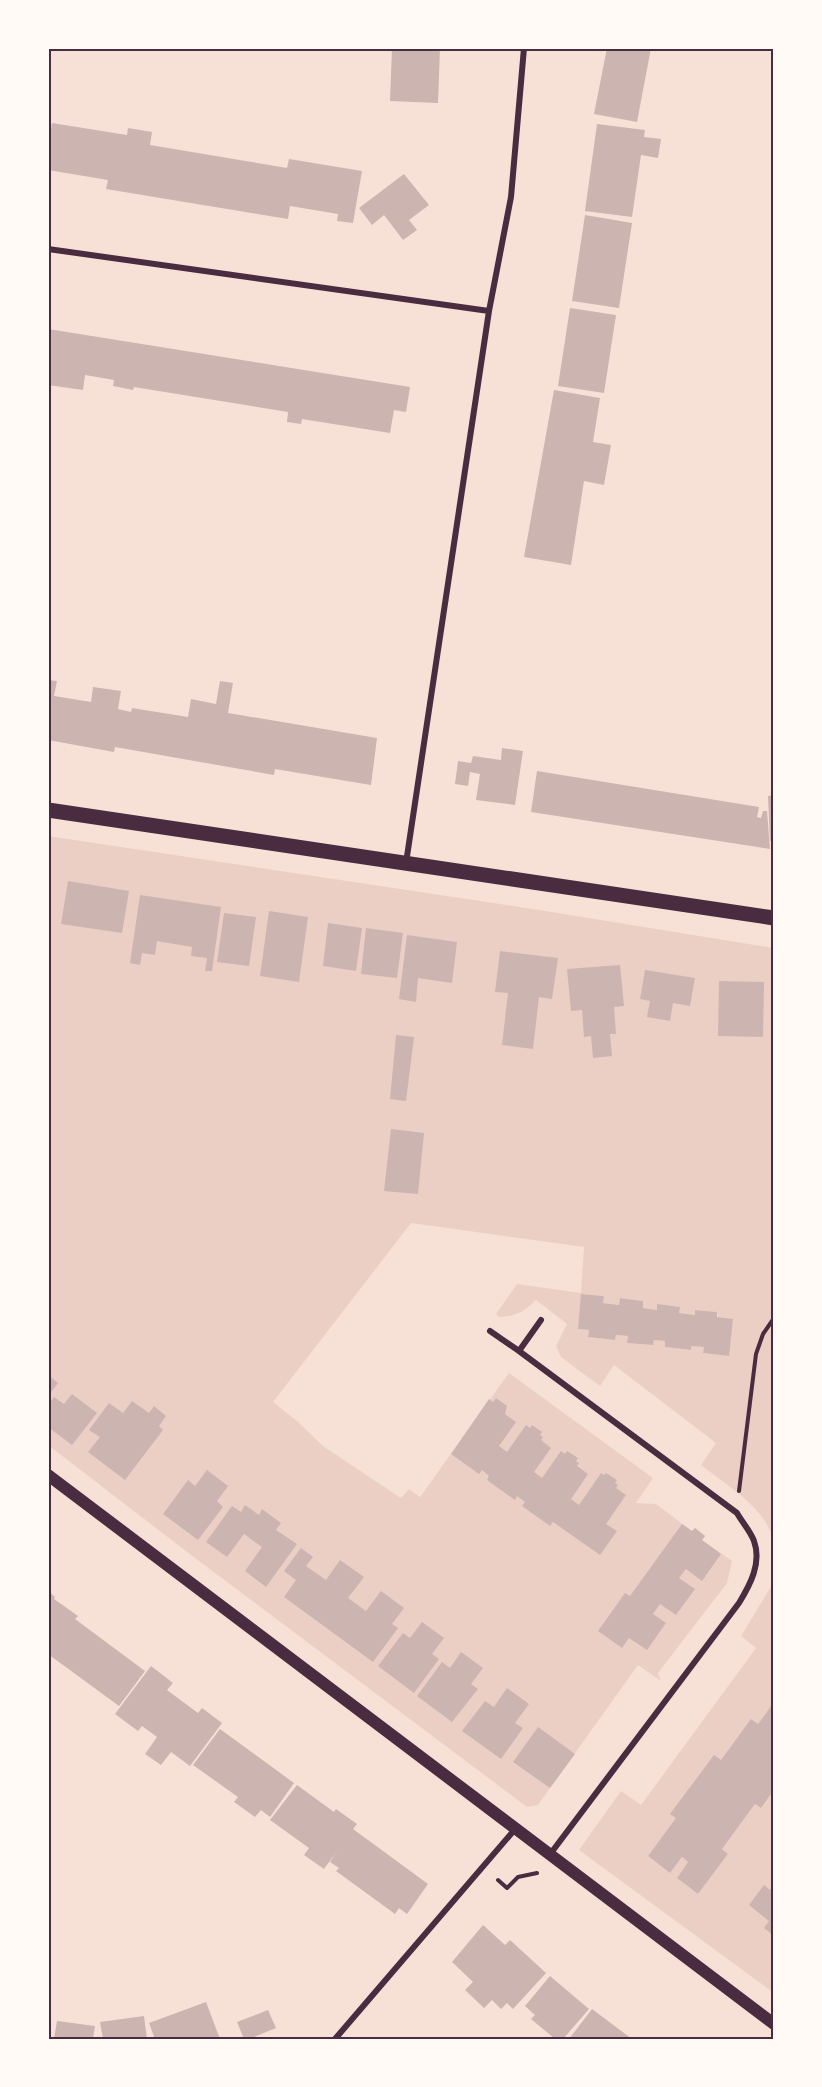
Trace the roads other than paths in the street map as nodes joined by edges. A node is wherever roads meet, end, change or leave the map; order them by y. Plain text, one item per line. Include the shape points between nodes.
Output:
1 (524, 48) edge
2 (48, 249) edge
3 (489, 311) junction
4 (48, 810) edge
5 (406, 864) junction
6 (774, 918) edge
7 (541, 1320) dead end
8 (490, 1330) dead end
9 (519, 1351) junction
10 (48, 1475) edge
11 (516, 1828) junction
12 (551, 1853) junction
13 (774, 2024) edge
14 (335, 2039) edge

1 - 3 street via 511,197
2 - 3 street
3 - 5 street
4 - 5 main road
5 - 6 main road
7 - 9 street
8 - 9 street
9 - 12 street via 737,1513 754,1541 756,1562 751,1584 740,1604
10 - 11 main road
11 - 12 main road
11 - 14 street
12 - 13 main road

